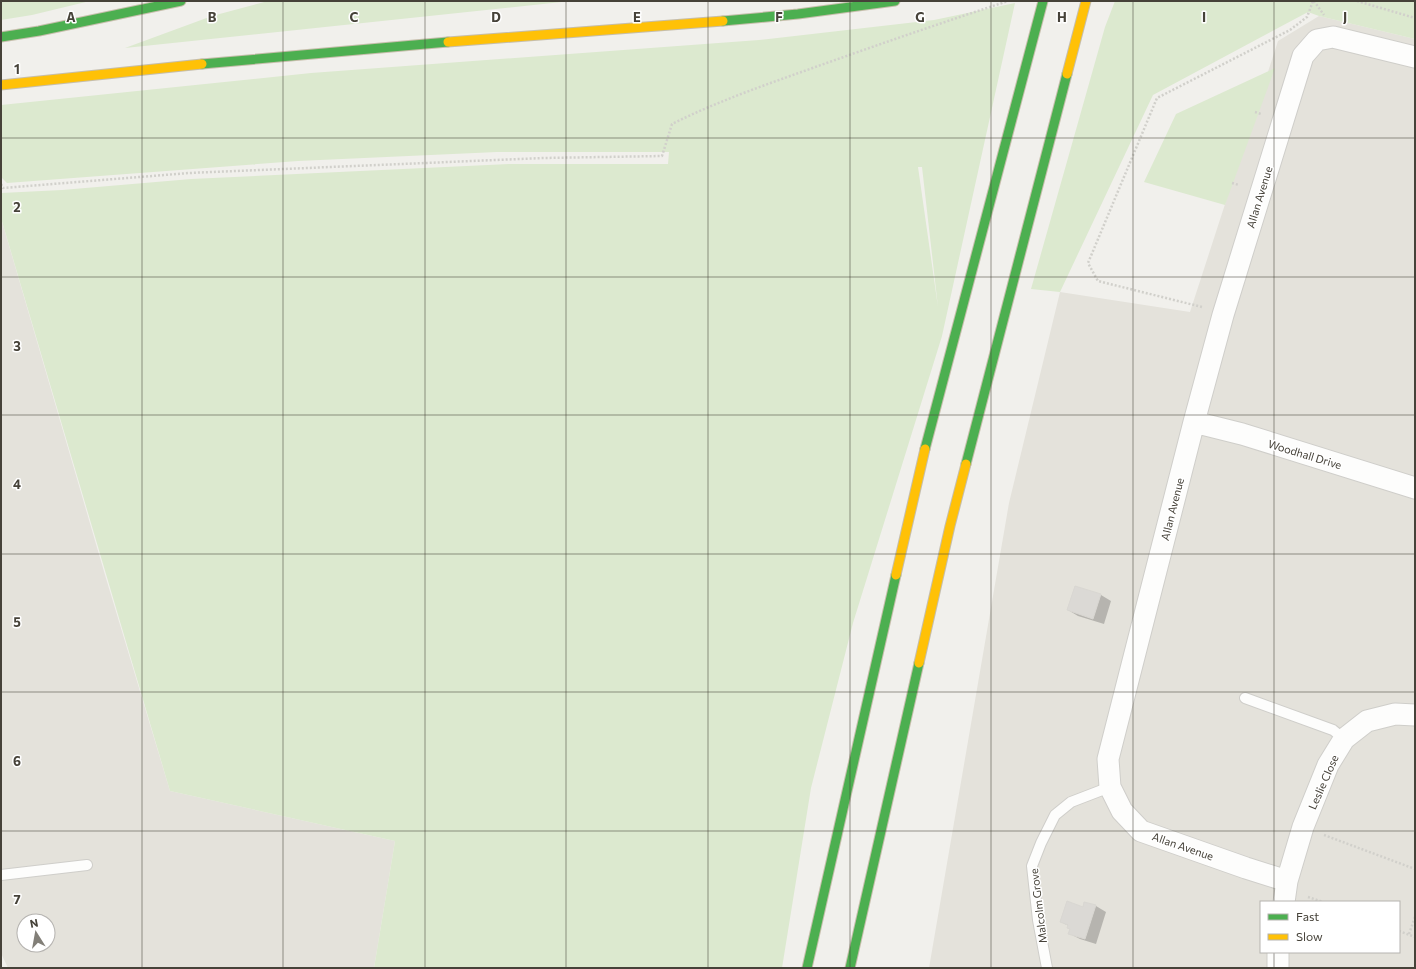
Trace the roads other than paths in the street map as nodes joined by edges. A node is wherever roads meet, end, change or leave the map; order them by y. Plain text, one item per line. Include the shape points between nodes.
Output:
1 (181, 1) edge
2 (895, 1) edge
3 (1043, 1) edge
4 (1086, 1) edge
5 (1, 37) edge
6 (1415, 57) edge
7 (1, 85) edge
8 (1194, 422) junction
9 (1415, 488) edge
10 (1245, 698) dead end
11 (1415, 715) edge
12 (1344, 739) junction
13 (1110, 787) junction
14 (87, 865) dead end
15 (1, 875) edge
16 (1287, 881) junction
17 (1284, 901) edge
18 (1278, 953) edge
19 (806, 968) edge
20 (850, 968) edge
21 (1047, 968) edge
22 (1278, 968) edge

1 - 5 highway
2 - 7 highway via 743,19 345,50
3 - 19 highway via 930,426
4 - 20 highway via 950,526
6 - 8 street, Allan Avenue via 1333,37 1317,40 1303,56 1223,315
8 - 9 street, Woodhall Drive via 1242,434
8 - 13 street, Allan Avenue via 1108,759
10 - 12 lane via 1334,730
11 - 12 street, Leslie Close via 1396,714 1367,721
12 - 16 street, Leslie Close via 1328,765 1303,827
13 - 16 street, Allan Avenue via 1122,811 1141,831
13 - 21 lane, Malcolm Grove via 1071,802 1055,815 1032,866
14 - 15 lane
16 - 17 street, Leslie Close
18 - 22 street

